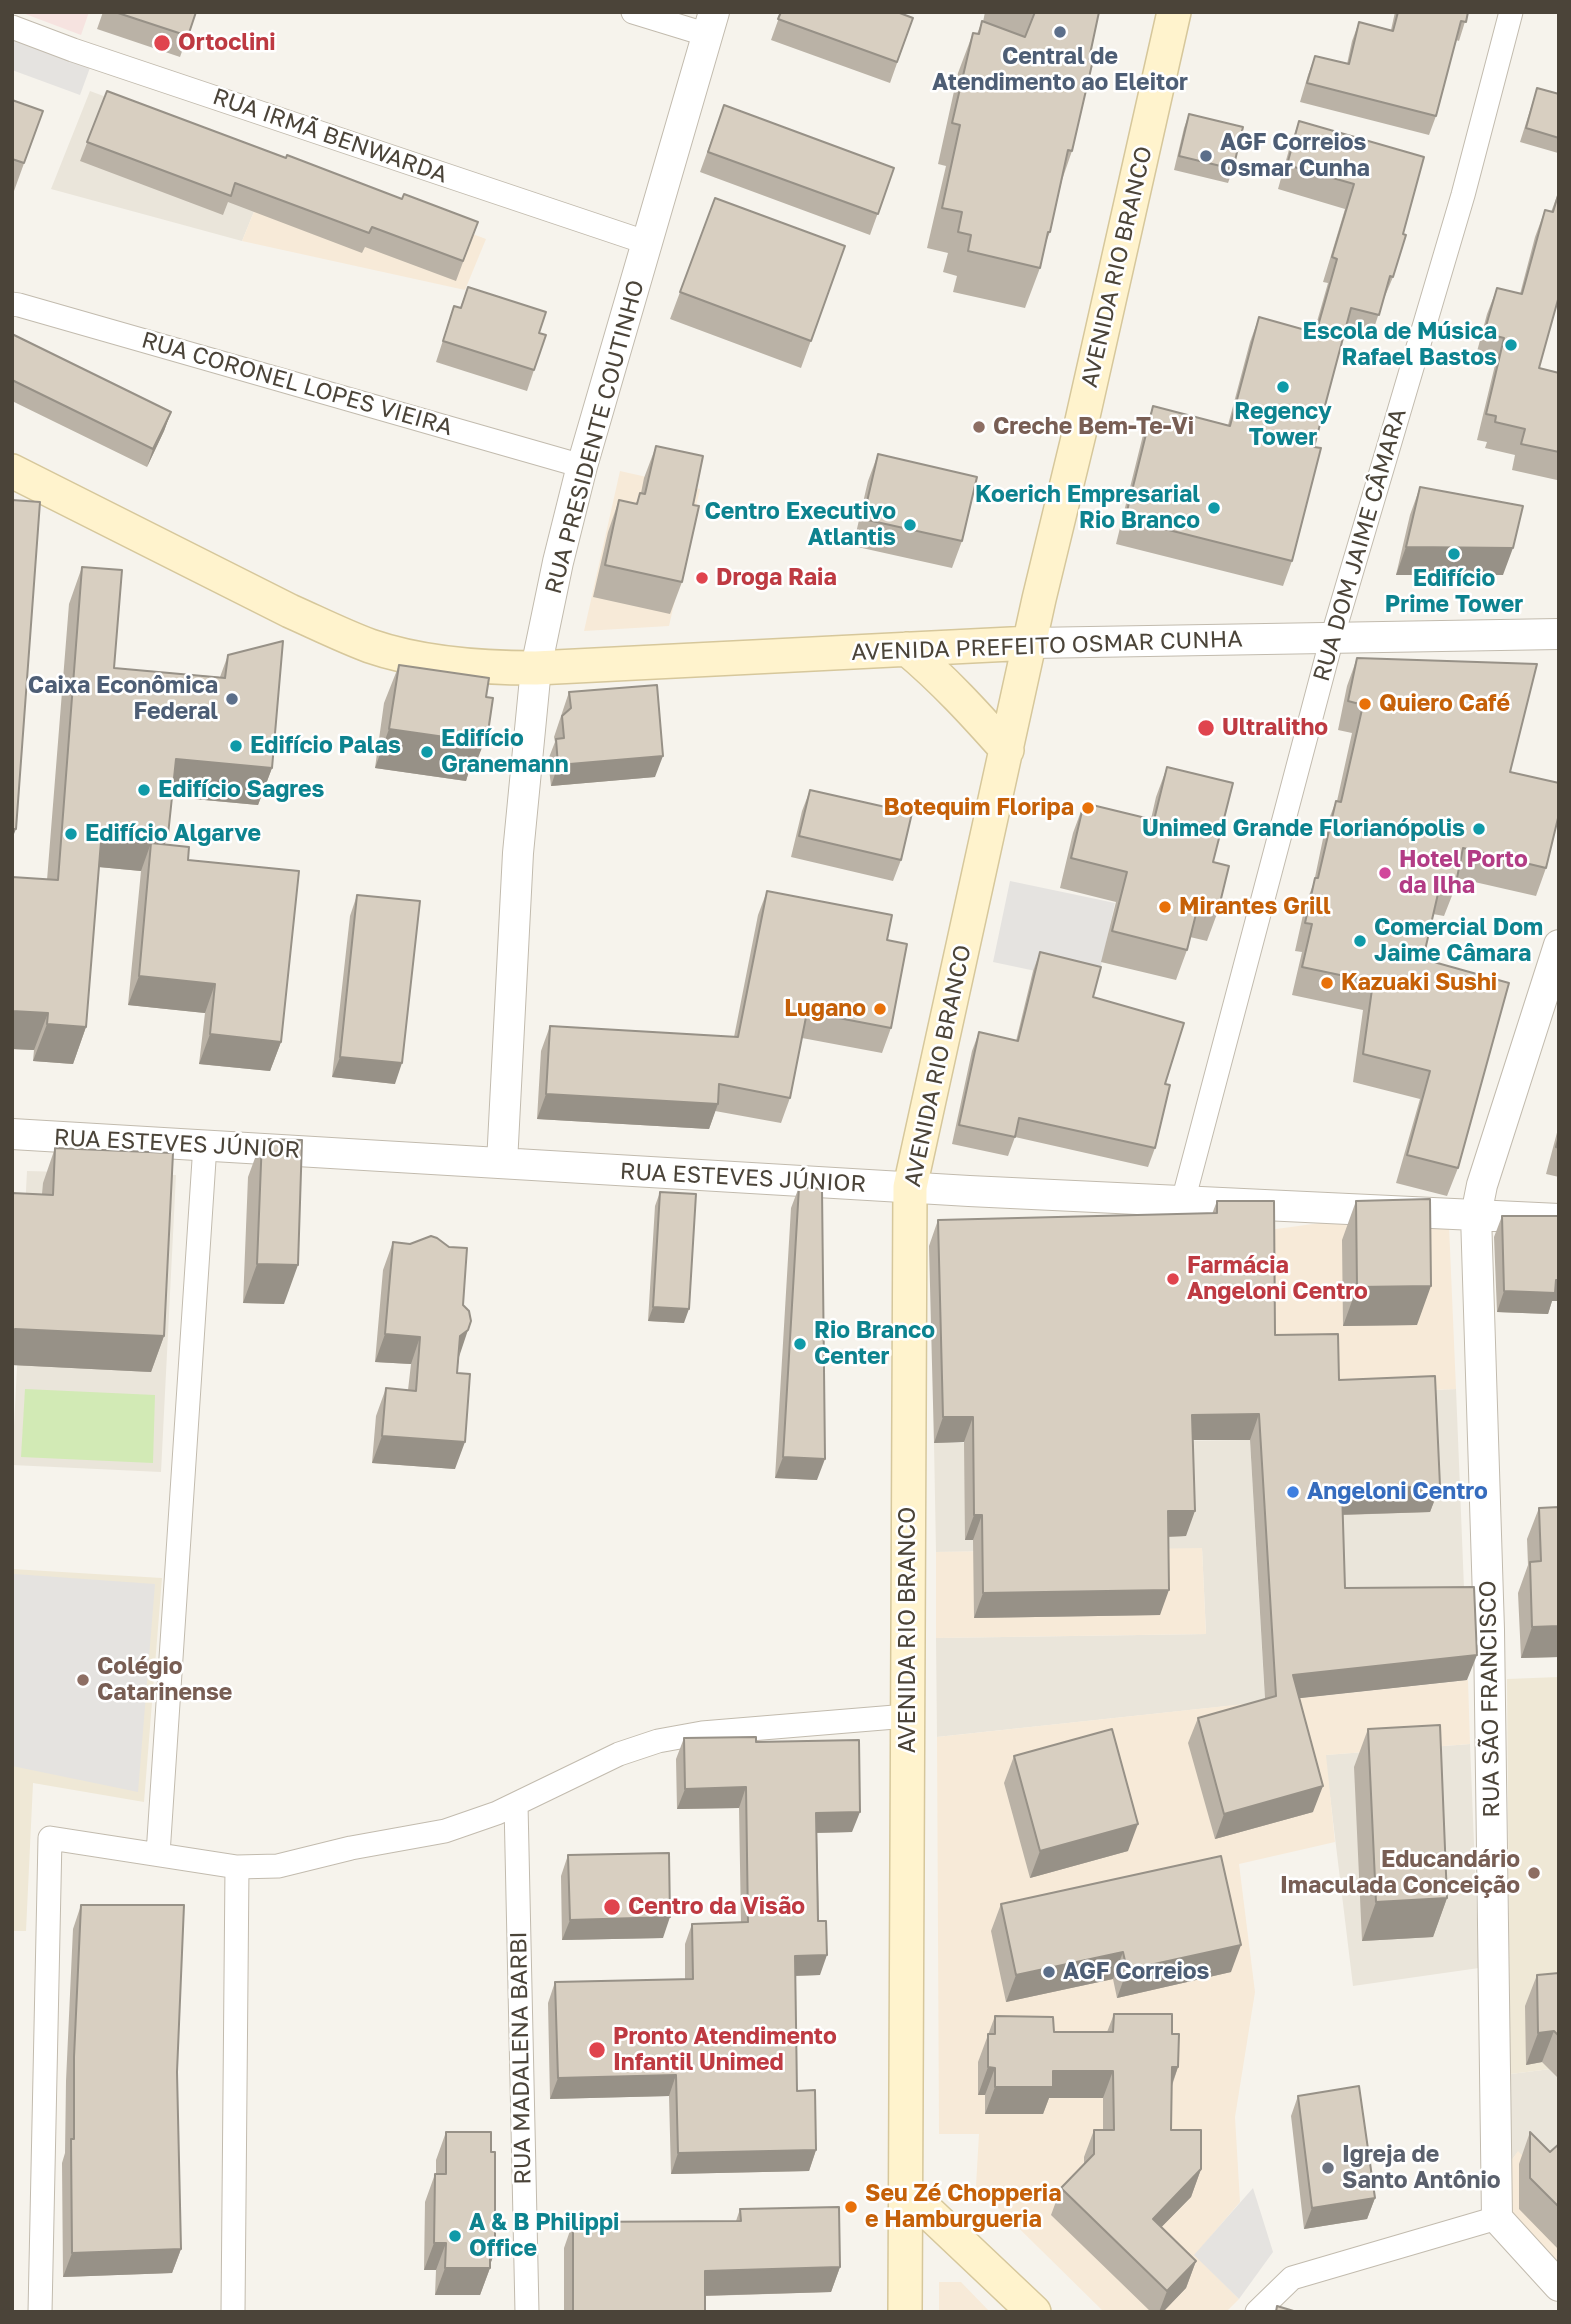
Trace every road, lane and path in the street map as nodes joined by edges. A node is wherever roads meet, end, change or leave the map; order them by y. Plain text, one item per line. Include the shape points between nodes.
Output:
1 (633, 12) edge
2 (1174, 12) edge
3 (1511, 12) edge
4 (711, 24) edge
5 (12, 27) edge
6 (648, 243) junction
7 (12, 304) edge
8 (582, 466) junction
9 (12, 471) edge
10 (1559, 634) edge
11 (1332, 638) junction
12 (1031, 643) junction
13 (907, 649) junction
14 (536, 668) junction
15 (1007, 750) junction
16 (1559, 945) edge
17 (12, 1134) edge
18 (205, 1145) junction
19 (502, 1163) junction
20 (910, 1187) junction
21 (1183, 1201) junction
22 (1476, 1215) junction
23 (1559, 1219) edge
24 (907, 1716) junction
25 (516, 1804) junction
26 (158, 1854) junction
27 (237, 1867) junction
28 (905, 2190) junction
29 (1497, 2218) junction
30 (1559, 2286) edge
31 (40, 2312) edge
32 (233, 2312) edge
33 (527, 2312) edge
34 (905, 2312) edge
35 (1034, 2312) edge
36 (1257, 2312) edge

1 - 4 street
2 - 12 main road, AVENIDA RIO BRANCO
3 - 11 street, RUA DOM JAIME CÂMARA
4 - 6 street, RUA PRESIDENTE COUTINHO
5 - 6 street, RUA IRMÃ BENWARDA
6 - 8 street, RUA PRESIDENTE COUTINHO
7 - 8 street, RUA CORONEL LOPES VIEIRA
8 - 14 street, RUA PRESIDENTE COUTINHO
9 - 14 main road, AVENIDA PREFEITO OSMAR CUNHA via 290,611 372,646 479,667
10 - 11 street, AVENIDA PREFEITO OSMAR CUNHA
11 - 12 street, AVENIDA PREFEITO OSMAR CUNHA
11 - 21 street, RUA DOM JAIME CÂMARA
12 - 13 main road, AVENIDA PREFEITO OSMAR CUNHA
12 - 15 main road, AVENIDA RIO BRANCO
13 - 14 main road, AVENIDA PREFEITO OSMAR CUNHA
13 - 15 main road via 967,704
14 - 19 street, RUA PRESIDENTE COUTINHO via 518,853
15 - 20 main road, AVENIDA RIO BRANCO
16 - 22 street, RUA SÃO FRANCISCO
17 - 18 street, RUA ESTEVES JÚNIOR
18 - 19 street, RUA ESTEVES JÚNIOR
18 - 26 street
19 - 20 street, RUA ESTEVES JÚNIOR
20 - 21 street, RUA ESTEVES JÚNIOR
20 - 24 main road, AVENIDA RIO BRANCO
21 - 22 street, RUA ESTEVES JÚNIOR
22 - 23 street, RUA ESTEVES JÚNIOR
22 - 29 street, RUA SÃO FRANCISCO via 1489,1630
24 - 25 street via 702,1733 658,1741 619,1754
24 - 28 main road, AVENIDA RIO BRANCO
25 - 27 street via 445,1831 278,1866
25 - 33 street, RUA MADALENA BARBI
26 - 27 street
26 - 31 street via 50,1838
27 - 32 street
28 - 34 main road, AVENIDA RIO BRANCO
28 - 35 main road
29 - 30 street
29 - 36 street via 1292,2278

